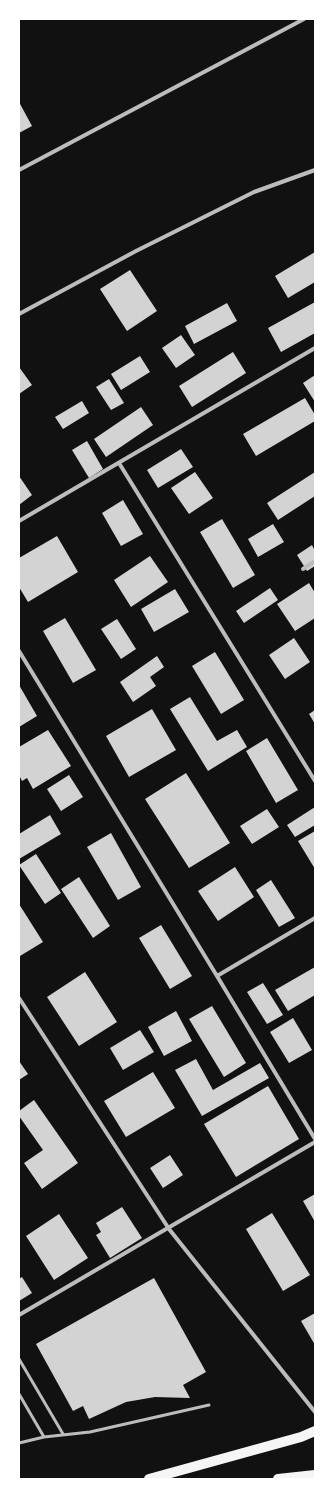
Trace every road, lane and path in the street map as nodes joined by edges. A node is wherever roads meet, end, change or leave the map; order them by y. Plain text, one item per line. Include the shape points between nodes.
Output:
1 (304, 19) edge
2 (19, 170) edge
3 (315, 170) edge
4 (19, 314) edge
5 (315, 348) edge
6 (119, 463) junction
7 (19, 521) edge
8 (315, 562) edge
9 (303, 569) dead end
10 (19, 651) edge
11 (315, 781) edge
12 (315, 918) edge
13 (217, 976) junction
14 (19, 998) edge
15 (315, 1140) edge
16 (169, 1229) junction
17 (19, 1315) edge
18 (19, 1359) edge
19 (19, 1394) edge
20 (209, 1406) dead end
21 (315, 1412) edge
22 (63, 1434) junction
23 (314, 1434) edge
24 (44, 1438) junction
25 (19, 1443) edge
26 (315, 1476) edge
27 (149, 1479) edge
28 (278, 1479) edge

1 - 2 street
3 - 4 street via 254,192 136,251
5 - 6 street
6 - 7 street
6 - 11 street
8 - 9 street
10 - 13 street
12 - 13 street
13 - 15 street
14 - 16 street
15 - 16 street
16 - 17 street
16 - 21 street
18 - 22 lane
19 - 24 lane
20 - 22 lane via 90,1432
22 - 24 lane
23 - 27 main road
24 - 25 lane
26 - 28 main road

